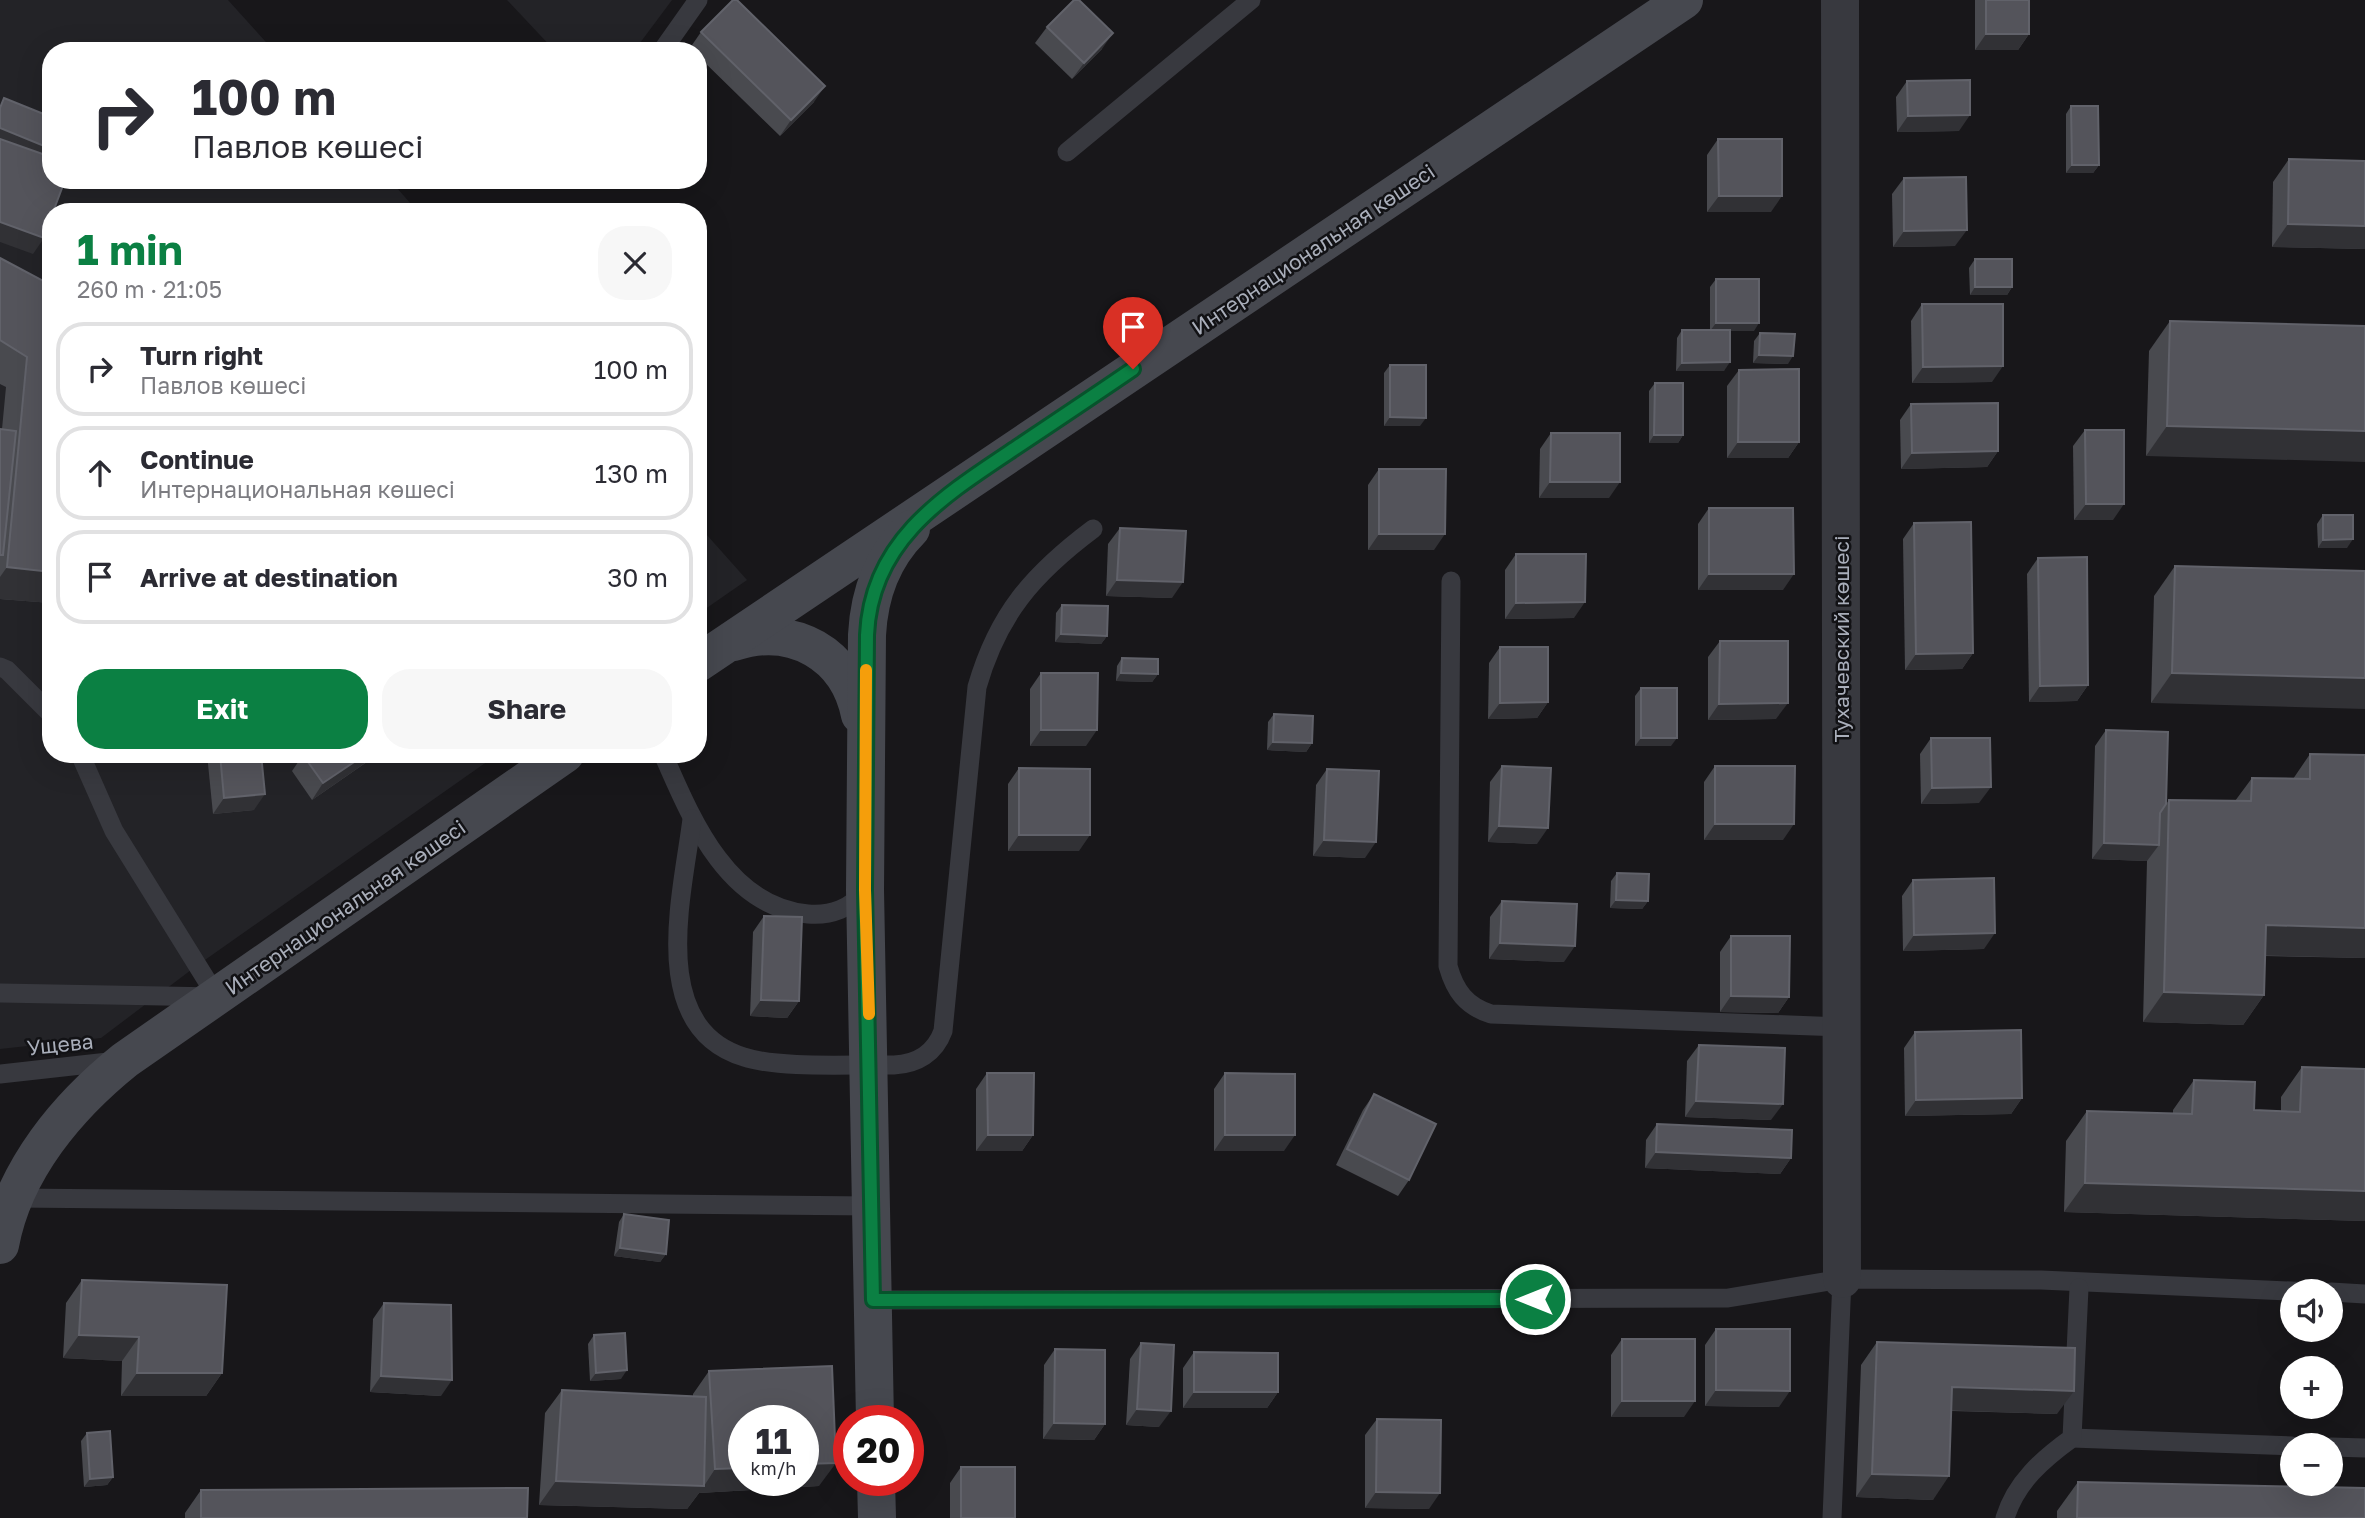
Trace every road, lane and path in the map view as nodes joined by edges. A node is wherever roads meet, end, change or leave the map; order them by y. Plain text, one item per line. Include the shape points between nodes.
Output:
1 (698, 0) edge
2 (1251, 0) edge
3 (1684, 0) edge
4 (1840, 0) edge
5 (668, 42) edge
6 (1067, 152) dead end
7 (950, 492) junction
8 (1093, 529) dead end
9 (1451, 581) dead end
10 (713, 654) edge
11 (0, 667) edge
12 (42, 705) edge
13 (866, 744) junction
14 (84, 763) edge
15 (552, 763) edge
16 (667, 763) edge
17 (692, 819) junction
18 (865, 890) junction
19 (0, 993) edge
20 (217, 997) junction
21 (1842, 1027) junction
22 (125, 1060) junction
23 (870, 1065) junction
24 (0, 1074) edge
25 (15, 1198) junction
26 (872, 1206) junction
27 (0, 1245) edge
28 (1842, 1279) junction
29 (2079, 1289) junction
30 (2280, 1291) edge
31 (2343, 1294) edge
32 (2280, 1295) edge
33 (2365, 1295) edge
34 (873, 1300) junction
35 (875, 1405) edge
36 (2073, 1438) junction
37 (2280, 1446) edge
38 (2343, 1447) edge
39 (2365, 1448) edge
40 (876, 1496) edge
41 (877, 1518) edge
42 (1832, 1518) edge
43 (2006, 1518) edge

1 - 5 lane
2 - 6 lane
3 - 7 street, Интернациональная көшесі
4 - 21 street, Тухачевский көшесі
7 - 10 street, Интернациональная көшесі
7 - 13 street via 900,542 874,588 868,611
8 - 23 lane via 1038,574 1018,599 991,642 977,687 940,1040 927,1055 905,1064
9 - 21 lane via 1448,966 1462,997 1491,1014
10 - 13 street via 757,637 791,638 825,655 850,684
11 - 12 lane
13 - 18 street
14 - 20 lane via 114,831
15 - 20 street, Интернациональная көшесі
16 - 17 lane
17 - 18 lane via 718,860 748,888 780,907 800,913 829,913 851,904
17 - 23 lane via 676,956 685,999 702,1031 725,1050 763,1062
18 - 23 street
19 - 20 lane
20 - 22 street, Интернациональная көшесі
21 - 28 street, Тухачевский көшесі
22 - 24 lane, Ущева
22 - 25 street, Интернациональная көшесі via 90,1088 56,1128
23 - 26 street
25 - 26 lane
25 - 27 street, Интернациональная көшесі
26 - 34 street
28 - 29 lane
28 - 30 lane via 2041,1280
28 - 34 lane via 1728,1298
28 - 42 lane
29 - 32 lane
29 - 36 lane
31 - 33 lane
34 - 35 street
36 - 37 lane
36 - 43 lane via 2031,1472
38 - 39 lane
40 - 41 street

